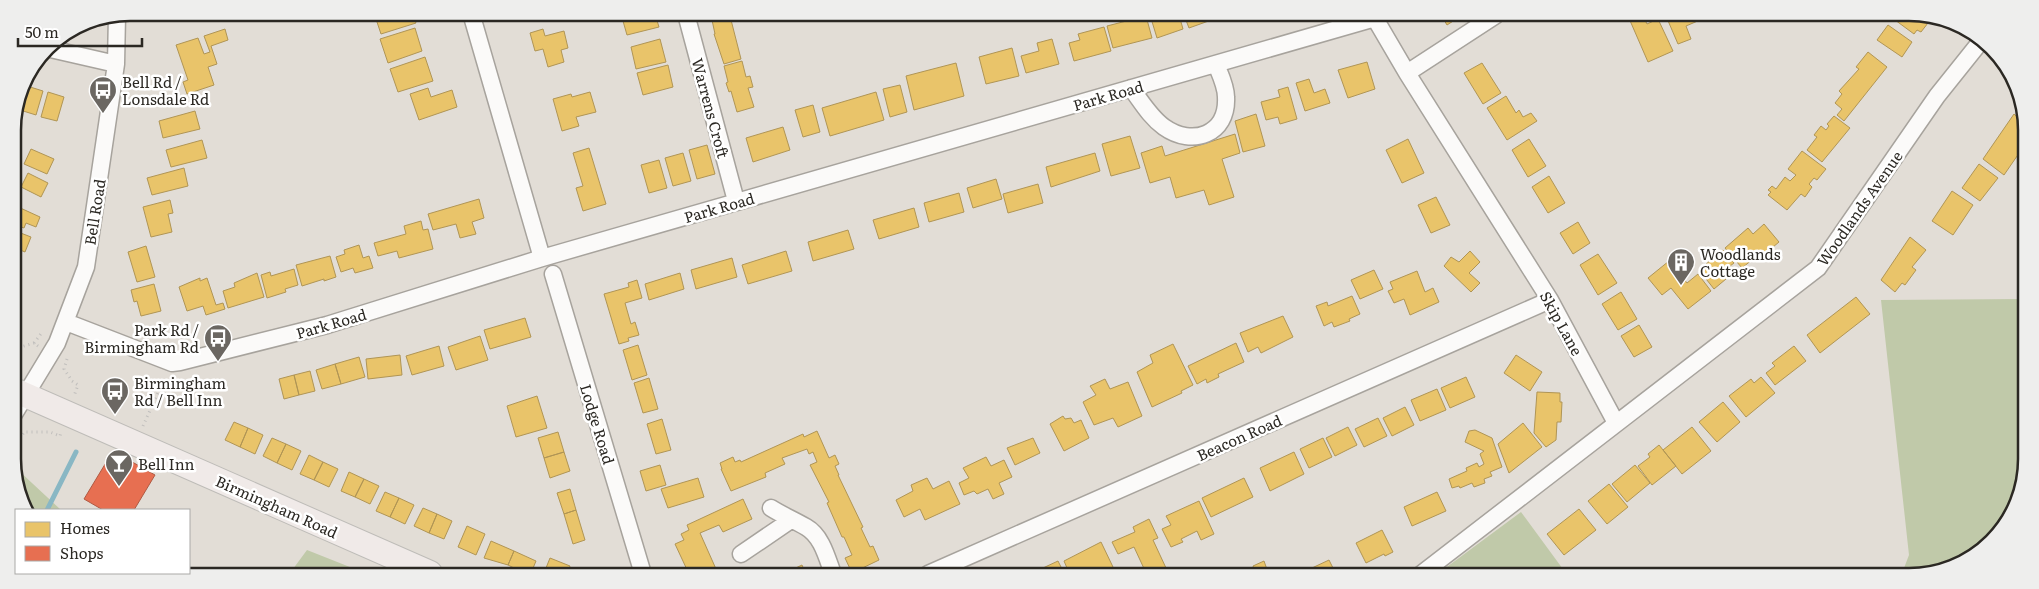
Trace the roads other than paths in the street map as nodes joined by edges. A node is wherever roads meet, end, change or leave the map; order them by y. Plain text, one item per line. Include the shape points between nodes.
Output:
1 (473, 21) edge
2 (688, 21) edge
3 (1361, 21) edge
4 (1376, 21) edge
5 (1488, 21) edge
6 (117, 22) edge
7 (1977, 46) edge
8 (56, 50) edge
9 (116, 64) junction
10 (1216, 64) junction
11 (1407, 73) junction
12 (1132, 88) junction
13 (736, 202) junction
14 (542, 258) junction
15 (553, 274) dead end
16 (1550, 300) junction
17 (66, 322) junction
18 (21, 395) edge
19 (21, 401) edge
20 (1616, 422) junction
21 (770, 508) dead end
22 (791, 520) junction
23 (740, 554) dead end
24 (419, 568) edge
25 (641, 568) edge
26 (831, 568) edge
27 (942, 568) edge
28 (1429, 568) edge

1 - 14 street
2 - 13 street, Warrens Croft
3 - 10 street, Park Road
4 - 11 street, Skip Lane
5 - 11 street
6 - 9 street, Bell Road
7 - 20 street, Woodlands Avenue via 1938,96 1818,268
8 - 9 street
9 - 17 street, Bell Road via 86,267
10 - 12 street, Park Road
10 - 12 street via 1226,96 1224,116 1219,126 1200,136 1177,134 1164,127 1144,107
11 - 16 street, Skip Lane
12 - 13 street, Park Road
13 - 14 street, Park Road
14 - 17 street, Park Road via 327,325 172,363
15 - 25 street, Lodge Road
16 - 20 street, Skip Lane
16 - 27 street, Beacon Road
17 - 18 street, Bell Road
19 - 24 highway, Birmingham Road via 68,413
20 - 28 street
21 - 22 street
22 - 23 street
22 - 26 street via 807,527 822,545

